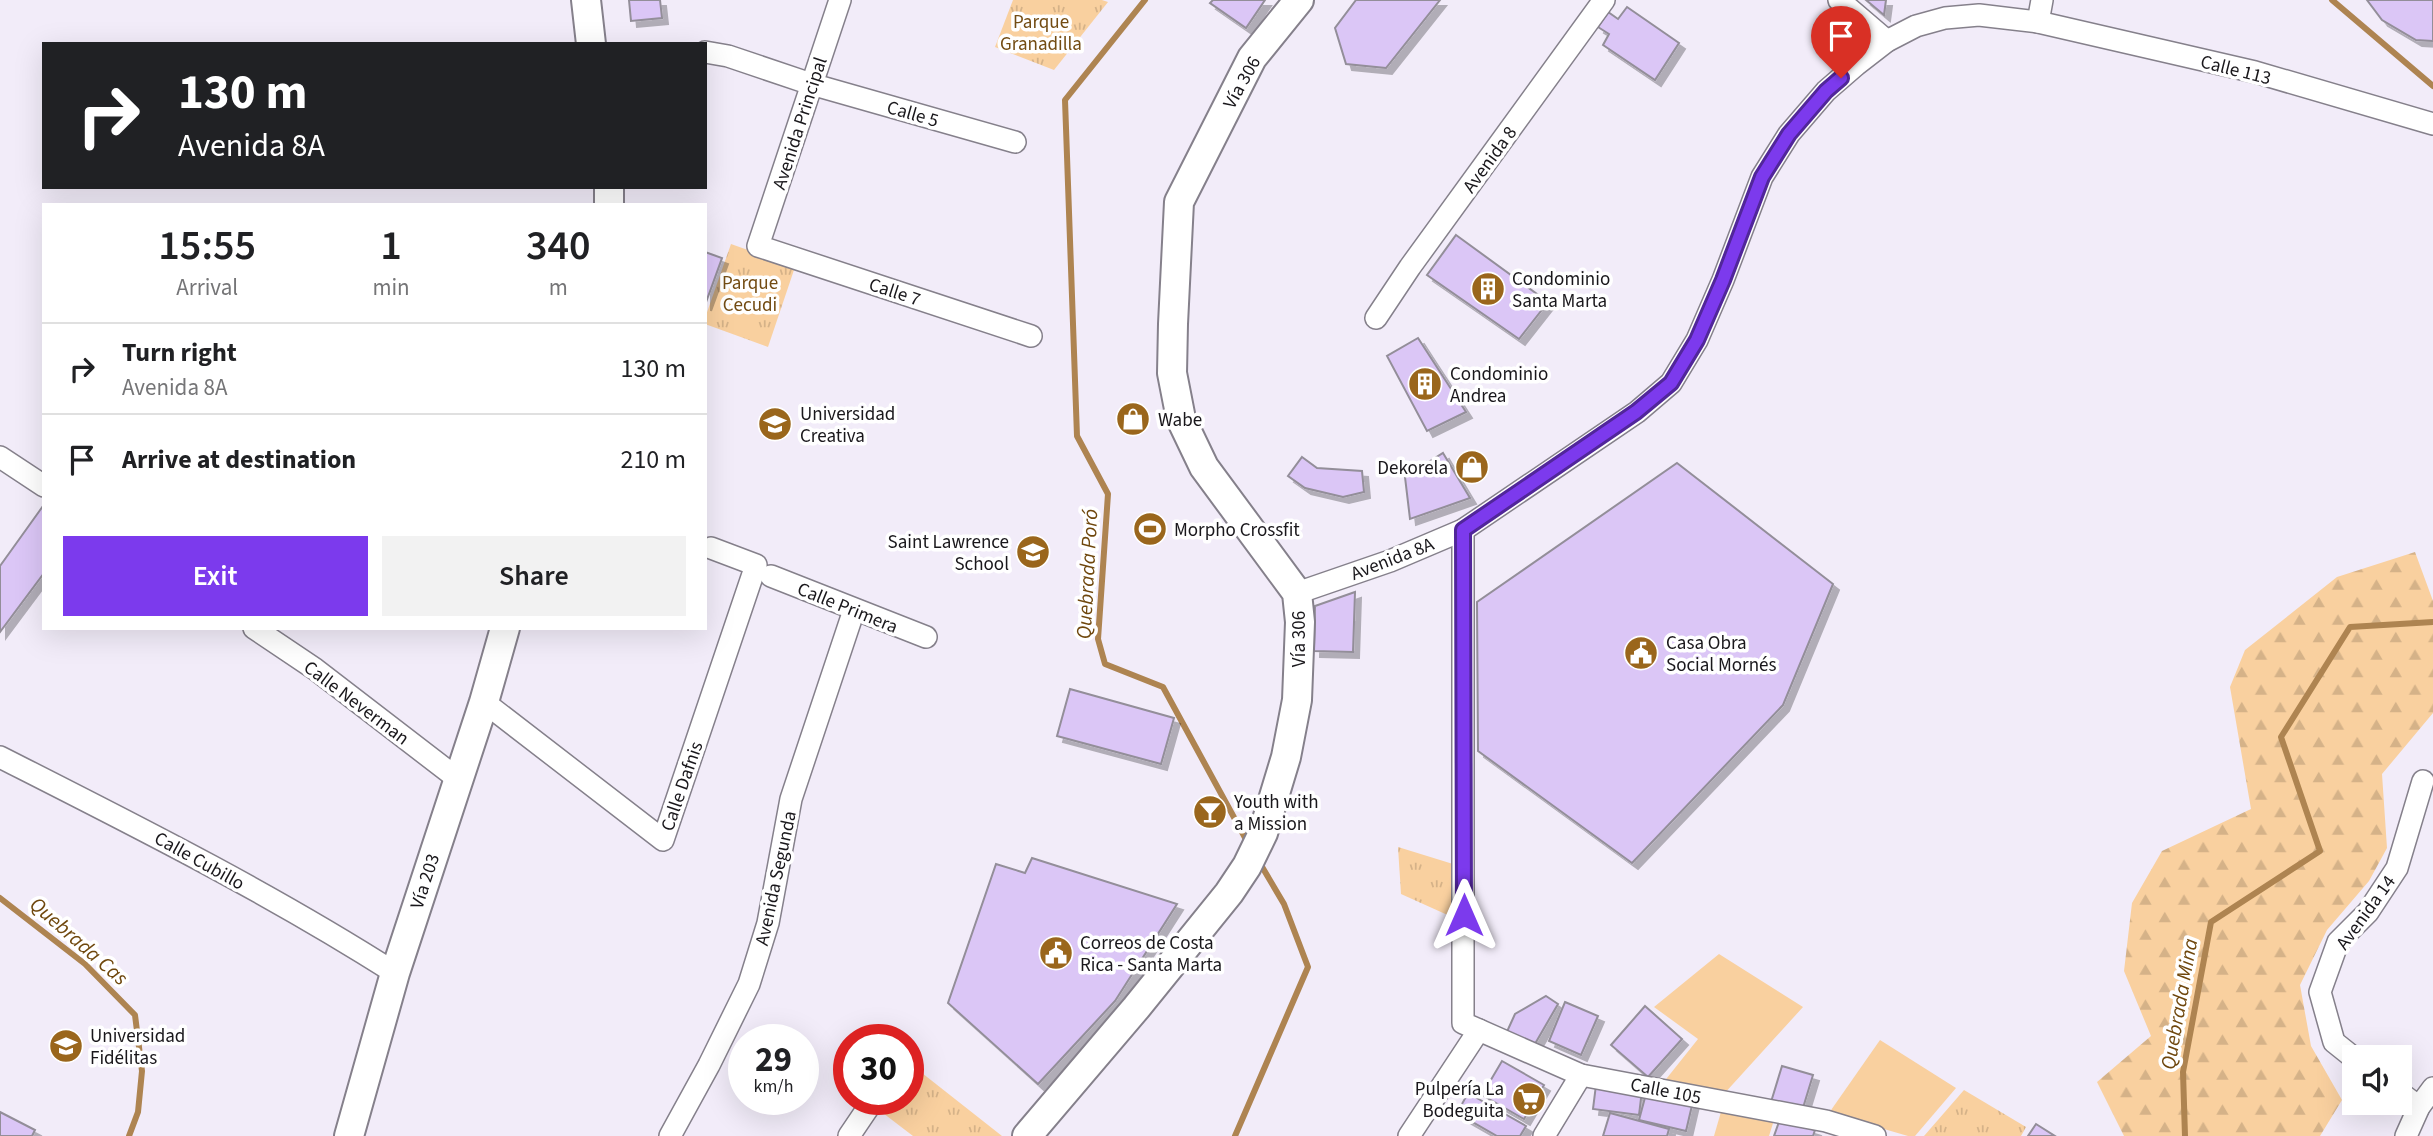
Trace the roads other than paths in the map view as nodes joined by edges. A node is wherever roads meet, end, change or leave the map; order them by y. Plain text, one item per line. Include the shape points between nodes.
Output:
1 (586, 0) edge
2 (841, 0) edge
3 (1299, 0) edge
4 (1604, 0) edge
5 (1839, 0) edge
6 (2042, 0) edge
7 (2038, 22) junction
8 (1887, 41) junction
9 (592, 42) edge
10 (707, 52) edge
11 (811, 84) junction
12 (2433, 124) edge
13 (1015, 142) dead end
14 (758, 246) joint
15 (1376, 318) dead end
16 (1031, 336) dead end
17 (0, 457) edge
18 (42, 485) edge
19 (1463, 530) junction
20 (711, 548) dead end
21 (771, 576) dead end
22 (1297, 593) junction
23 (855, 610) junction
24 (257, 630) edge
25 (504, 630) edge
26 (926, 637) dead end
27 (484, 702) junction
28 (0, 757) edge
29 (458, 779) junction
30 (2423, 781) dead end
31 (395, 973) junction
32 (1471, 1026) junction
33 (2342, 1048) edge
34 (1580, 1074) junction
35 (2433, 1088) edge
36 (2412, 1102) edge
37 (2419, 1107) junction
38 (863, 1115) edge
39 (349, 1136) edge
40 (670, 1136) edge
41 (849, 1136) edge
42 (1027, 1136) edge
43 (1409, 1136) edge
44 (1544, 1136) edge
45 (1875, 1136) edge
46 (2406, 1136) edge

1 - 9 street
2 - 11 street, Avenida Principal
3 - 22 street, Vía 306 via 1252,58 1179,202 1172,349 1181,419 1204,467
4 - 15 street, Avenida 8
5 - 8 street
6 - 7 street
7 - 8 street, Avenida 8A via 1979,15 1945,18
7 - 12 street, Calle 113 via 2255,72
8 - 19 street, Avenida 8A via 1826,91 1789,134 1762,177 1697,340 1671,383
10 - 11 street, Calle 5
11 - 13 street, Calle 5
11 - 14 street, Avenida Principal
14 - 16 street, Calle 7
17 - 18 street
19 - 22 street, Avenida 8A
19 - 32 street
20 - 27 street, Calle Dafnis via 756,565 663,840
21 - 23 street, Calle Primera
22 - 42 street, Vía 306 via 1297,700 1286,757 1263,833 1247,866 1136,1008
23 - 26 street, Calle Primera
23 - 40 street, Avenida Segunda via 791,799 768,923 749,984
24 - 29 street, Calle Neverman via 316,669
25 - 27 street, Vía 203
27 - 29 street, Vía 203
28 - 31 street, Calle Cubillo via 156,835
29 - 31 street, Vía 203
30 - 33 street, Avenida 14 via 2397,868 2368,912 2338,942 2320,992 2334,1042
31 - 39 street, Vía 203
32 - 34 street, Calle 105
32 - 43 street
34 - 44 street
34 - 45 street, Calle 105 via 1826,1121
35 - 37 street
36 - 37 street
37 - 46 street
38 - 41 street

